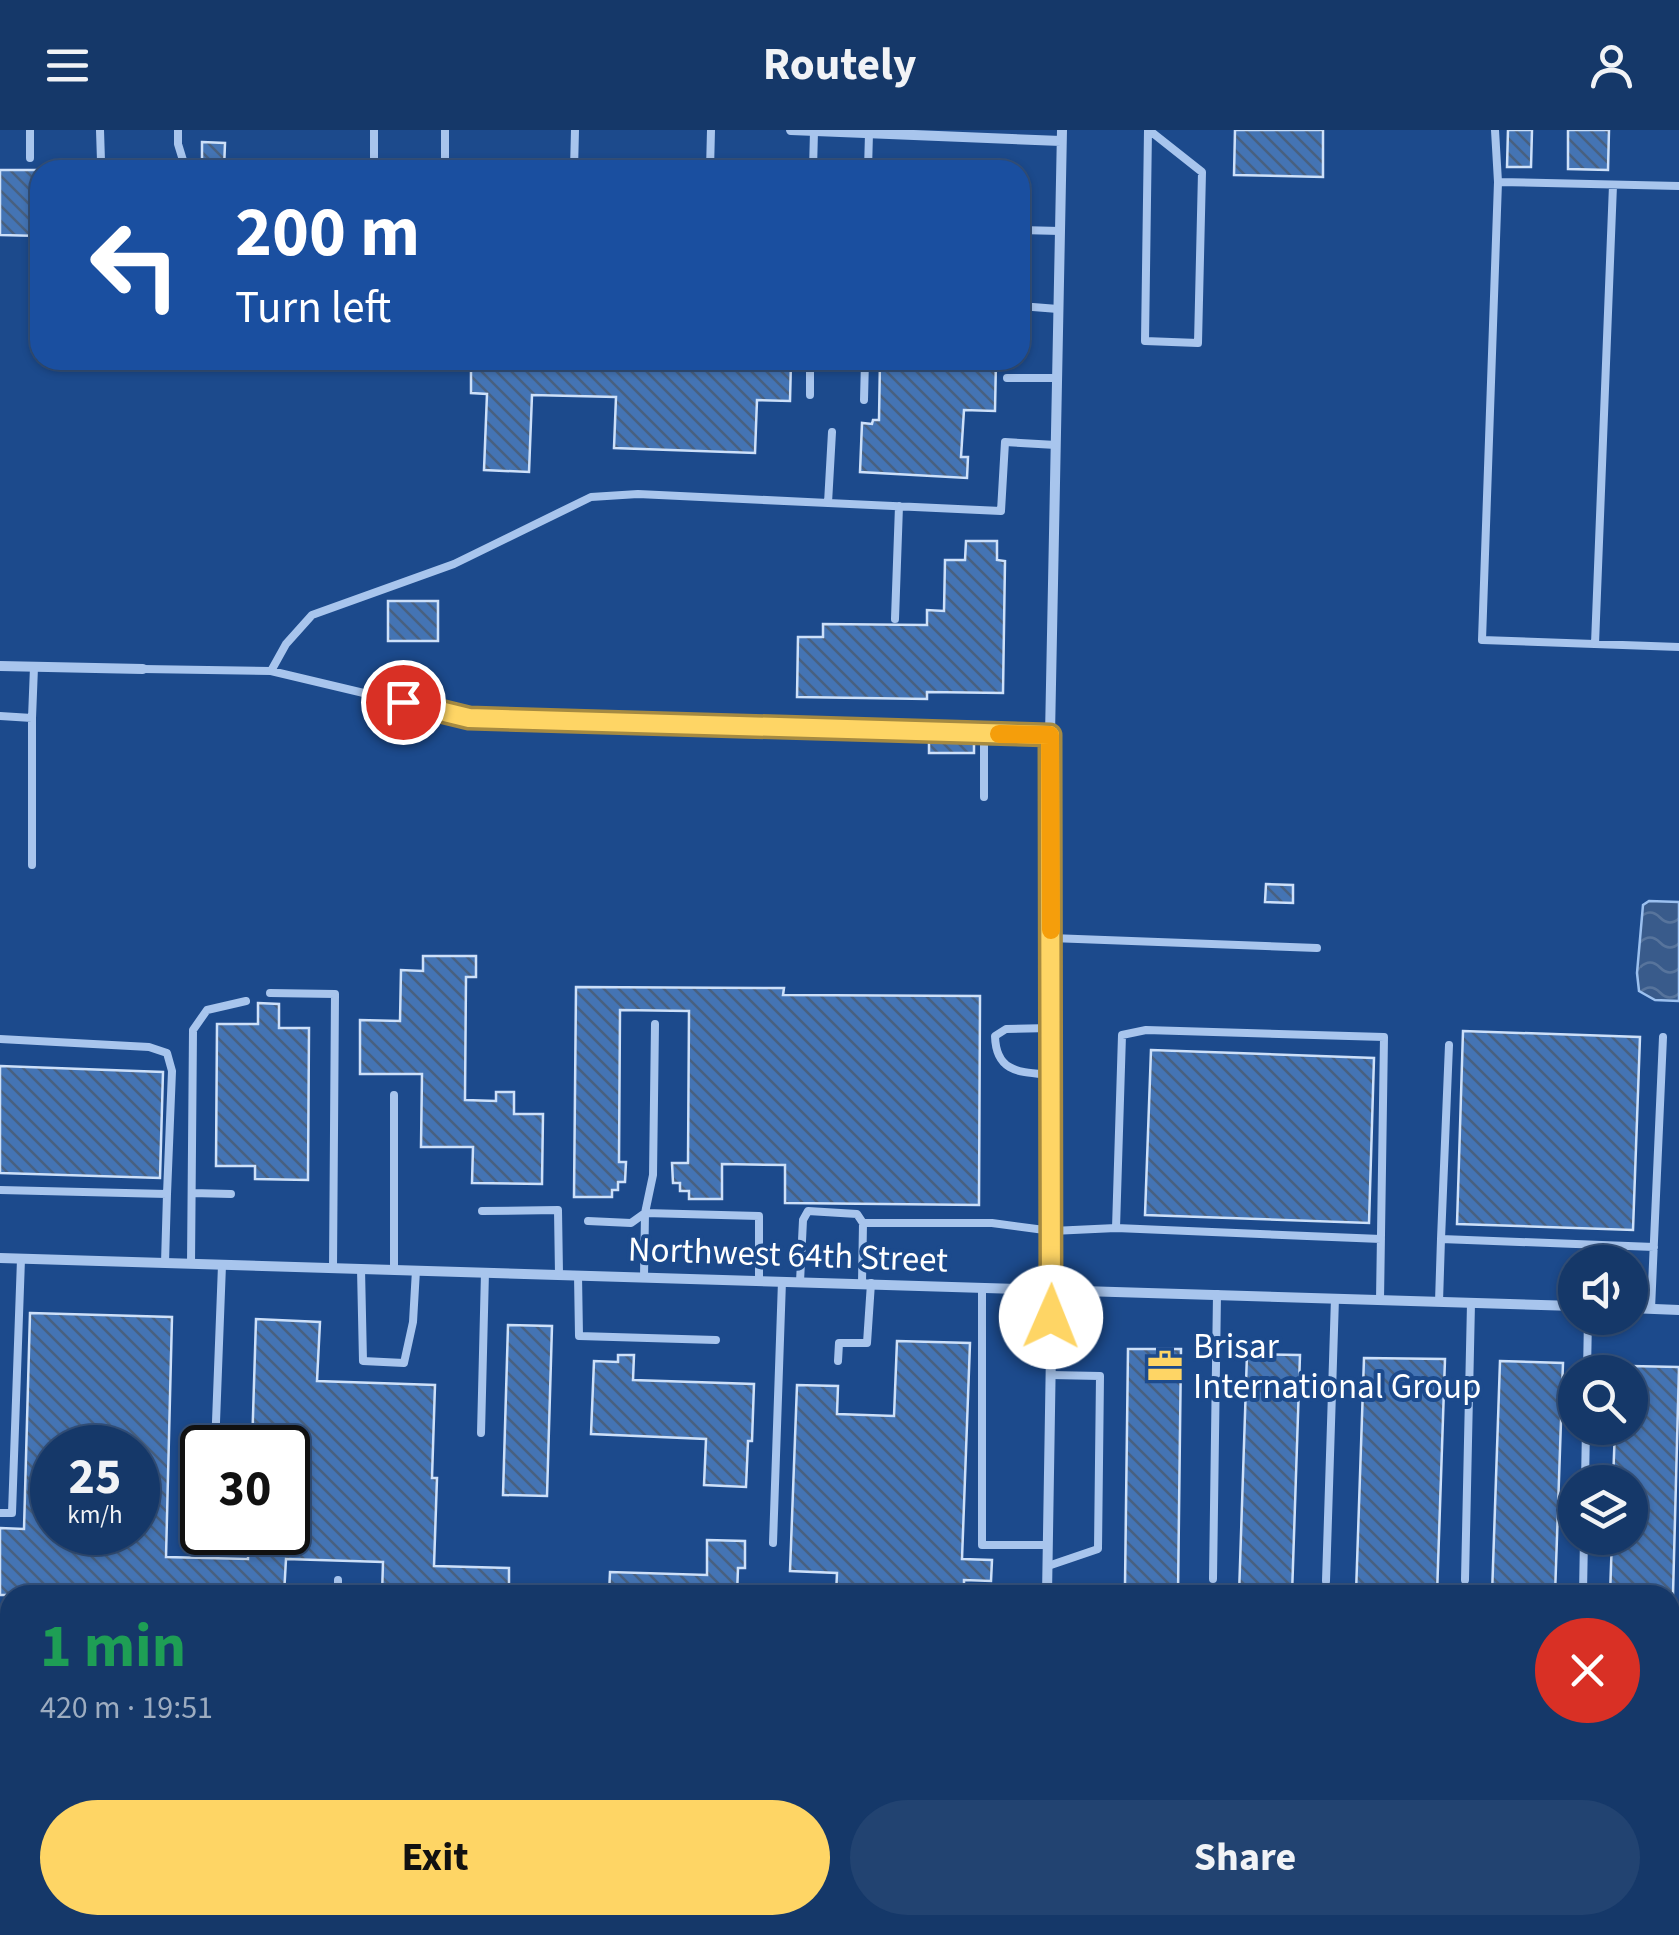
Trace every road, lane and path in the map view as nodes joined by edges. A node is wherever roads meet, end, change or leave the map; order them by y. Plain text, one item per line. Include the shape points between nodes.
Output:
1 (30, 130) edge
2 (100, 130) edge
3 (178, 130) edge
4 (374, 130) edge
5 (445, 130) edge
6 (575, 130) edge
7 (711, 130) edge
8 (791, 130) edge
9 (1148, 130) edge
10 (1495, 130) edge
11 (814, 131) edge
12 (868, 133) junction
13 (1062, 135) edge
14 (30, 158) dead end
15 (101, 160) edge
16 (183, 160) edge
17 (374, 160) edge
18 (444, 160) edge
19 (574, 160) edge
20 (710, 160) edge
21 (813, 160) edge
22 (868, 160) edge
23 (1498, 182) junction
24 (1613, 184) junction
25 (1679, 186) edge
26 (1030, 230) edge
27 (1060, 231) junction
28 (1030, 307) edge
29 (1058, 309) junction
30 (810, 370) edge
31 (865, 370) edge
32 (1007, 378) dead end
33 (1057, 378) junction
34 (810, 395) dead end
35 (864, 400) dead end
36 (832, 432) dead end
37 (1056, 445) junction
38 (828, 503) junction
39 (899, 506) junction
40 (896, 619) dead end
41 (1596, 644) junction
42 (1679, 647) edge
43 (0, 666) edge
44 (34, 667) junction
45 (143, 669) joint
46 (271, 671) junction
47 (0, 716) edge
48 (32, 718) junction
49 (984, 733) junction
50 (1050, 735) junction
51 (984, 797) dead end
52 (32, 865) dead end
53 (1051, 938) junction
54 (1317, 948) dead end
55 (270, 993) dead end
56 (246, 1001) dead end
57 (656, 1024) dead end
58 (1051, 1028) junction
59 (1663, 1037) dead end
60 (0, 1039) edge
61 (1449, 1045) dead end
62 (1051, 1074) junction
63 (394, 1094) dead end
64 (0, 1190) edge
65 (192, 1193) junction
66 (168, 1194) junction
67 (231, 1194) dead end
68 (482, 1211) dead end
69 (645, 1213) junction
70 (588, 1221) dead end
71 (863, 1223) junction
72 (1116, 1228) junction
73 (1052, 1231) junction
74 (1381, 1238) junction
75 (1441, 1239) junction
76 (1654, 1246) junction
77 (0, 1258) edge
78 (21, 1259) junction
79 (165, 1263) junction
80 (191, 1264) junction
81 (222, 1264) junction
82 (333, 1268) junction
83 (362, 1269) junction
84 (394, 1270) junction
85 (416, 1270) junction
86 (485, 1272) junction
87 (559, 1274) junction
88 (578, 1275) junction
89 (644, 1277) junction
90 (758, 1280) junction
91 (782, 1281) junction
92 (800, 1282) junction
93 (866, 1283) junction
94 (982, 1286) junction
95 (1052, 1289) junction
96 (1217, 1294) junction
97 (1335, 1298) junction
98 (1380, 1300) junction
99 (1439, 1302) junction
100 (1471, 1303) junction
101 (1558, 1306) edge
102 (1648, 1309) edge
103 (1651, 1309) junction
104 (1679, 1310) edge
105 (716, 1340) dead end
106 (838, 1361) dead end
107 (1050, 1375) junction
108 (216, 1425) edge
109 (481, 1432) dead end
110 (0, 1513) edge
111 (773, 1543) dead end
112 (1048, 1545) junction
113 (1584, 1555) edge
114 (1048, 1566) junction
115 (1212, 1579) dead end
116 (338, 1580) dead end
117 (1465, 1580) dead end
118 (1326, 1581) dead end
119 (338, 1585) edge
120 (1047, 1585) edge
121 (1583, 1585) edge

1 - 14 lane
2 - 15 lane
3 - 16 lane
4 - 17 lane
5 - 18 lane
6 - 19 lane
7 - 20 lane
8 - 11 street
9 - 9 lane via 1145,341 1198,342 1202,172
10 - 23 lane
11 - 12 street
11 - 21 lane
12 - 13 street
12 - 22 lane
13 - 27 street
23 - 24 lane
23 - 41 lane via 1482,640
24 - 25 lane
24 - 41 lane
26 - 27 lane
27 - 29 street
28 - 29 lane
29 - 33 street
30 - 34 lane
31 - 35 lane
32 - 33 lane
33 - 37 street
36 - 38 lane
37 - 39 lane via 1004,442 1001,512
37 - 50 street
38 - 39 lane
38 - 46 lane via 590,497 454,564 312,615
39 - 40 lane
41 - 42 lane
43 - 44 street
44 - 45 street
44 - 48 lane
45 - 46 lane
46 - 49 lane via 469,718
47 - 48 lane
48 - 52 lane
49 - 50 lane
49 - 51 lane
50 - 53 street
53 - 54 lane
53 - 58 street
55 - 82 lane via 335,994
56 - 65 lane via 207,1010 193,1030
57 - 69 lane via 653,1176
58 - 62 street
58 - 62 lane via 1006,1029 995,1036 1002,1064 1012,1072
59 - 76 lane
60 - 66 lane via 167,1053
61 - 75 lane
62 - 73 street
63 - 84 lane
64 - 66 lane
65 - 67 lane
65 - 80 lane
66 - 79 lane
68 - 87 lane via 558,1210
69 - 70 lane via 631,1223
69 - 89 lane
69 - 90 lane via 759,1216
71 - 73 lane via 992,1223
71 - 92 lane via 856,1214 808,1211
71 - 93 lane
72 - 73 lane
72 - 74 lane
72 - 74 lane via 1122,1035 1146,1030 1384,1036
73 - 95 street
74 - 98 lane
75 - 76 lane
75 - 99 lane
76 - 103 lane
77 - 78 street, Northwest 64th Street
78 - 79 street, Northwest 64th Street
78 - 110 lane via 12,1513
79 - 80 street, Northwest 64th Street
80 - 81 street, Northwest 64th Street
81 - 82 street, Northwest 64th Street
81 - 108 lane
82 - 83 street, Northwest 64th Street
83 - 84 street, Northwest 64th Street
83 - 85 lane via 363,1361 404,1363
84 - 85 street, Northwest 64th Street
85 - 86 street, Northwest 64th Street
86 - 87 street, Northwest 64th Street
86 - 109 lane
87 - 88 street, Northwest 64th Street
88 - 89 street, Northwest 64th Street
88 - 105 lane via 579,1336
89 - 90 street, Northwest 64th Street
90 - 91 street, Northwest 64th Street
91 - 92 street, Northwest 64th Street
91 - 111 lane
92 - 93 street, Northwest 64th Street
93 - 94 street, Northwest 64th Street
93 - 106 lane via 866,1343 839,1342
94 - 95 street, Northwest 64th Street
94 - 112 lane via 982,1546
95 - 96 street, Northwest 64th Street
95 - 107 street
96 - 97 street, Northwest 64th Street
96 - 115 lane
97 - 98 street, Northwest 64th Street
97 - 118 lane
98 - 99 street, Northwest 64th Street
99 - 100 street, Northwest 64th Street
100 - 101 street, Northwest 64th Street
100 - 117 lane
102 - 103 street
103 - 104 street
107 - 112 street
107 - 114 lane via 1100,1376 1098,1549
112 - 114 street
113 - 121 lane
114 - 120 street
116 - 119 lane

